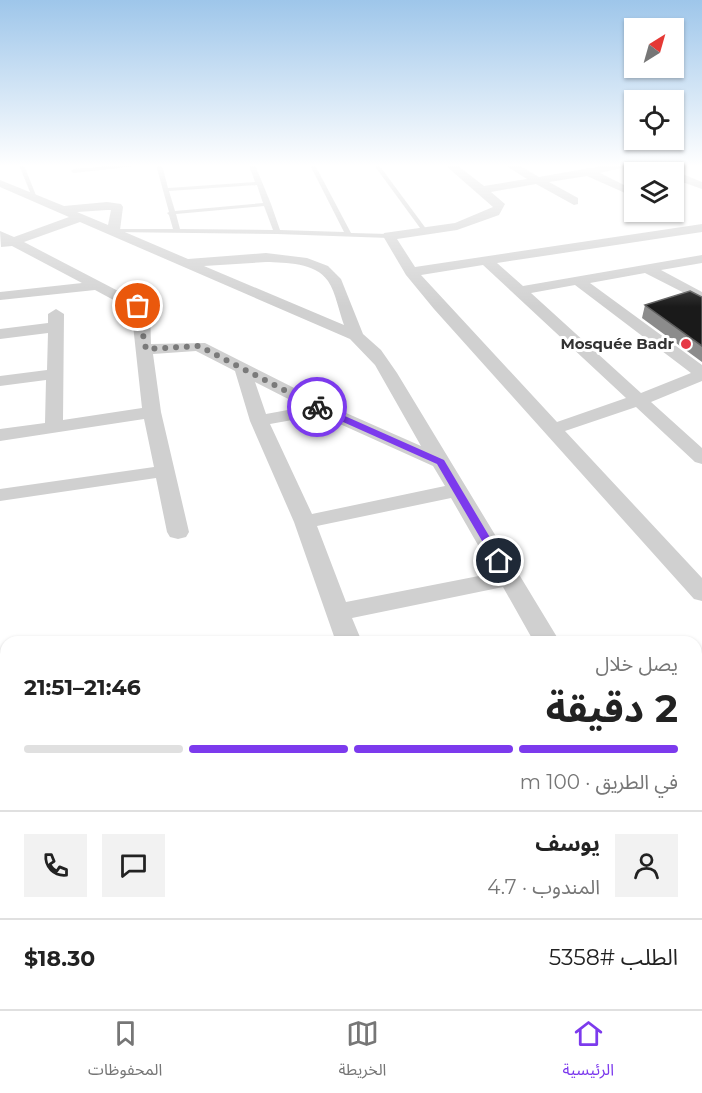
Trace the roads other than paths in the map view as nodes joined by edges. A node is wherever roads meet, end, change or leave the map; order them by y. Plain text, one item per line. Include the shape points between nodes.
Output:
1 (69, 212) edge
2 (116, 212) edge
3 (180, 212) edge
4 (271, 212) edge
5 (337, 212) edge
6 (411, 212) edge
7 (495, 212) edge
8 (170, 213) joint
9 (81, 218) junction
10 (702, 228) edge
11 (114, 231) junction
12 (177, 231) junction
13 (425, 231) junction
14 (277, 232) junction
15 (348, 234) junction
16 (389, 236) junction
17 (4, 241) edge
18 (702, 259) edge
19 (488, 262) junction
20 (188, 264) junction
21 (648, 269) junction
22 (411, 272) junction
23 (580, 282) junction
24 (0, 286) edge
25 (96, 286) junction
26 (519, 291) junction
27 (16, 294) junction
28 (0, 296) edge
29 (702, 298) edge
30 (0, 334) edge
31 (356, 336) junction
32 (146, 349) junction
33 (243, 370) junction
34 (54, 374) junction
35 (702, 374) edge
36 (0, 381) edge
37 (639, 400) junction
38 (321, 409) junction
39 (152, 412) junction
40 (259, 421) junction
41 (54, 426) junction
42 (553, 429) junction
43 (0, 435) edge
44 (702, 458) edge
45 (441, 462) junction
46 (165, 471) junction
47 (458, 490) junction
48 (0, 495) edge
49 (305, 522) junction
50 (178, 532) dead end
51 (509, 578) junction
52 (702, 592) edge
53 (338, 612) junction
54 (347, 636) edge
55 (543, 636) edge

1 - 9 street
2 - 11 street
3 - 8 lane
4 - 14 lane
5 - 15 lane
6 - 13 lane
7 - 13 street via 457,226
8 - 12 lane
9 - 11 street
9 - 17 street
10 - 19 street
11 - 12 lane
11 - 20 street
12 - 14 lane
13 - 16 street
14 - 15 lane
15 - 16 lane
16 - 22 street
17 - 25 street
18 - 21 street
19 - 22 street
19 - 26 street
20 - 31 street
20 - 31 street via 266,259 305,261 320,266 334,279
21 - 23 street
21 - 29 street
22 - 42 street
23 - 26 street
23 - 35 street
24 - 27 street
25 - 27 street
25 - 32 street via 142,309
26 - 37 street
27 - 28 street
30 - 34 street via 56,321
31 - 45 street via 381,359
32 - 33 street via 199,346
32 - 39 street
33 - 38 street
33 - 40 street
34 - 36 street
34 - 41 street
35 - 37 street
37 - 42 street
37 - 44 street
38 - 40 street
38 - 45 street
39 - 41 street
39 - 46 street
40 - 49 street
41 - 43 street
42 - 52 street
45 - 47 street
46 - 48 street
46 - 50 street
47 - 49 street
47 - 51 street
49 - 53 street
51 - 53 street
51 - 55 street
53 - 54 street

